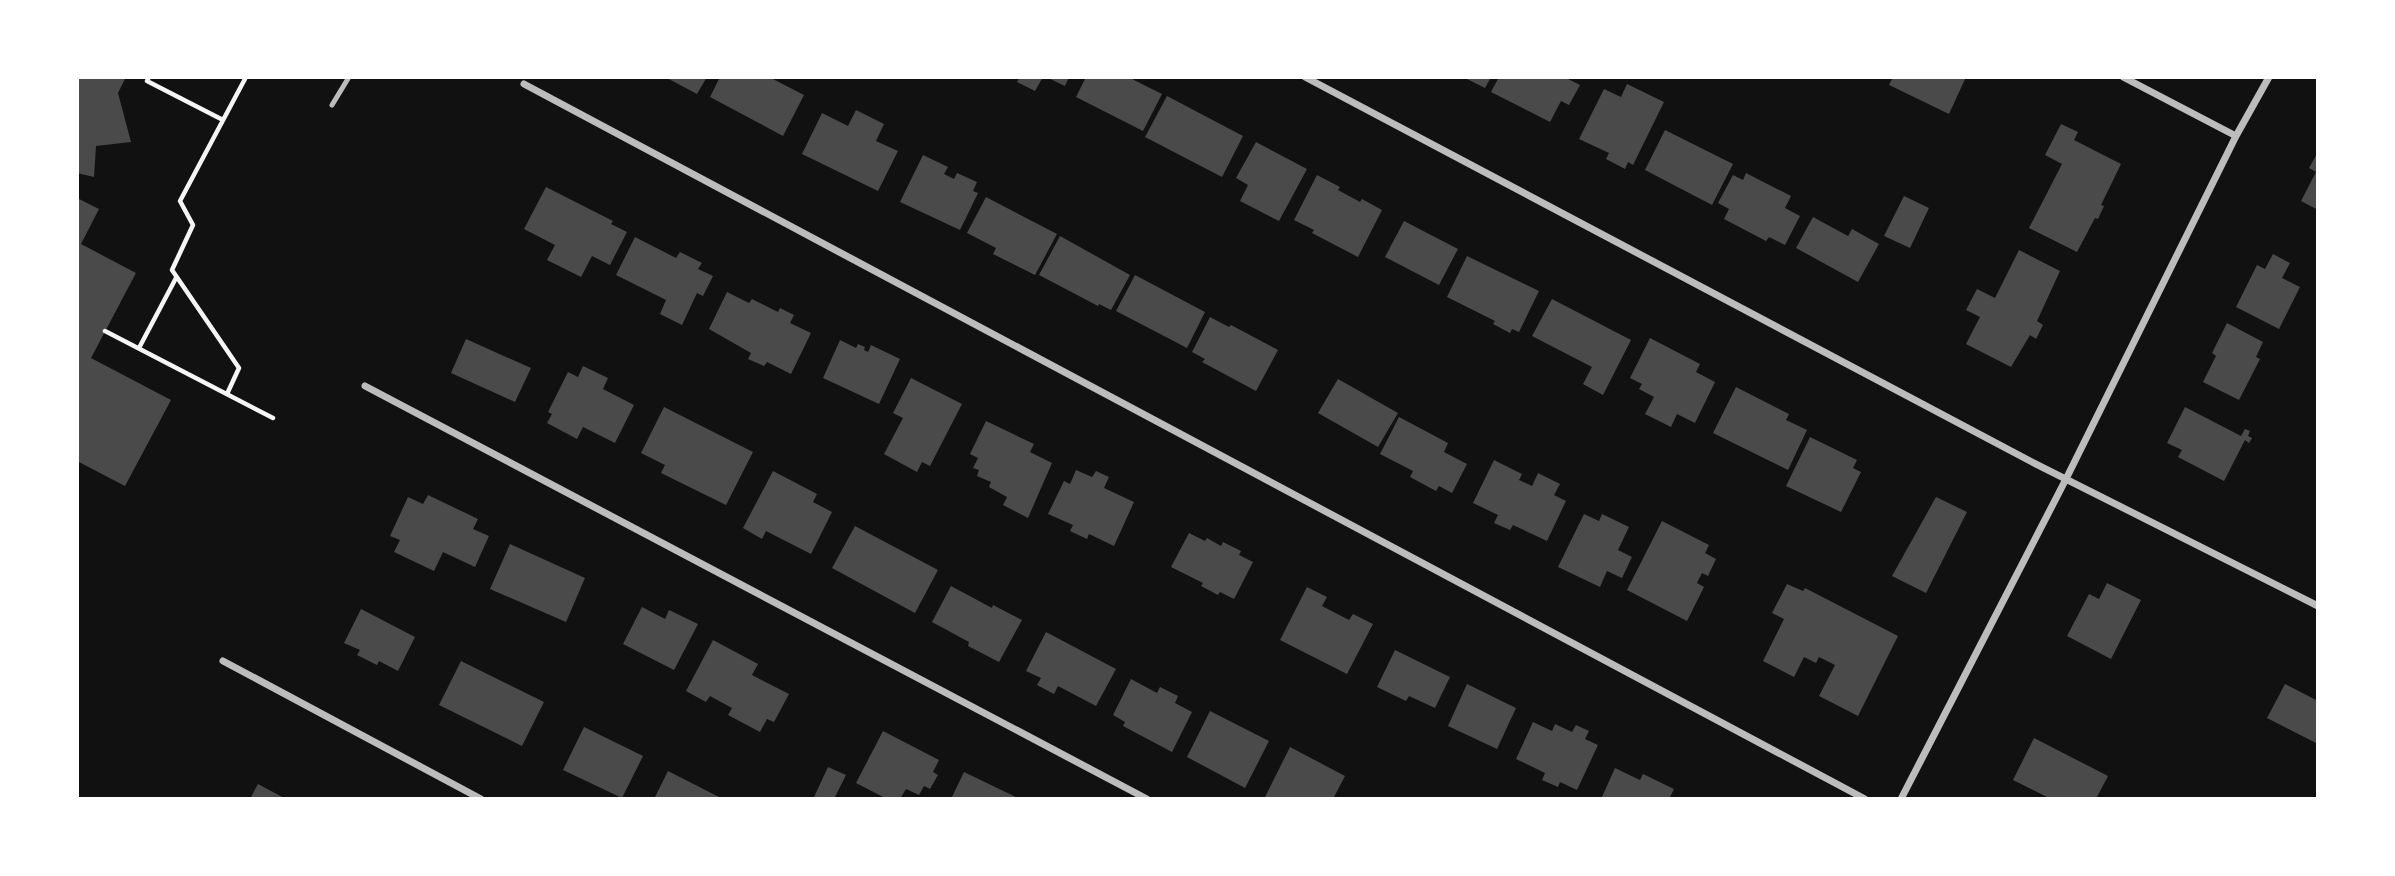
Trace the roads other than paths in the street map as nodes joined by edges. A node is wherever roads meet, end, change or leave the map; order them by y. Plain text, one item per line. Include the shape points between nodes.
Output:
1 (348, 77) edge
2 (1305, 77) edge
3 (2123, 77) edge
4 (2269, 77) edge
5 (524, 84) dead end
6 (332, 105) dead end
7 (2236, 136) junction
8 (365, 386) dead end
9 (2066, 479) junction
10 (2318, 606) edge
11 (223, 661) dead end
12 (481, 799) edge
13 (1147, 799) edge
14 (1865, 799) edge
15 (1901, 799) edge

1 - 6 lane
2 - 9 street
3 - 7 street
4 - 7 street
5 - 14 street
7 - 9 street
8 - 13 street
9 - 10 street
9 - 15 street
11 - 12 street

